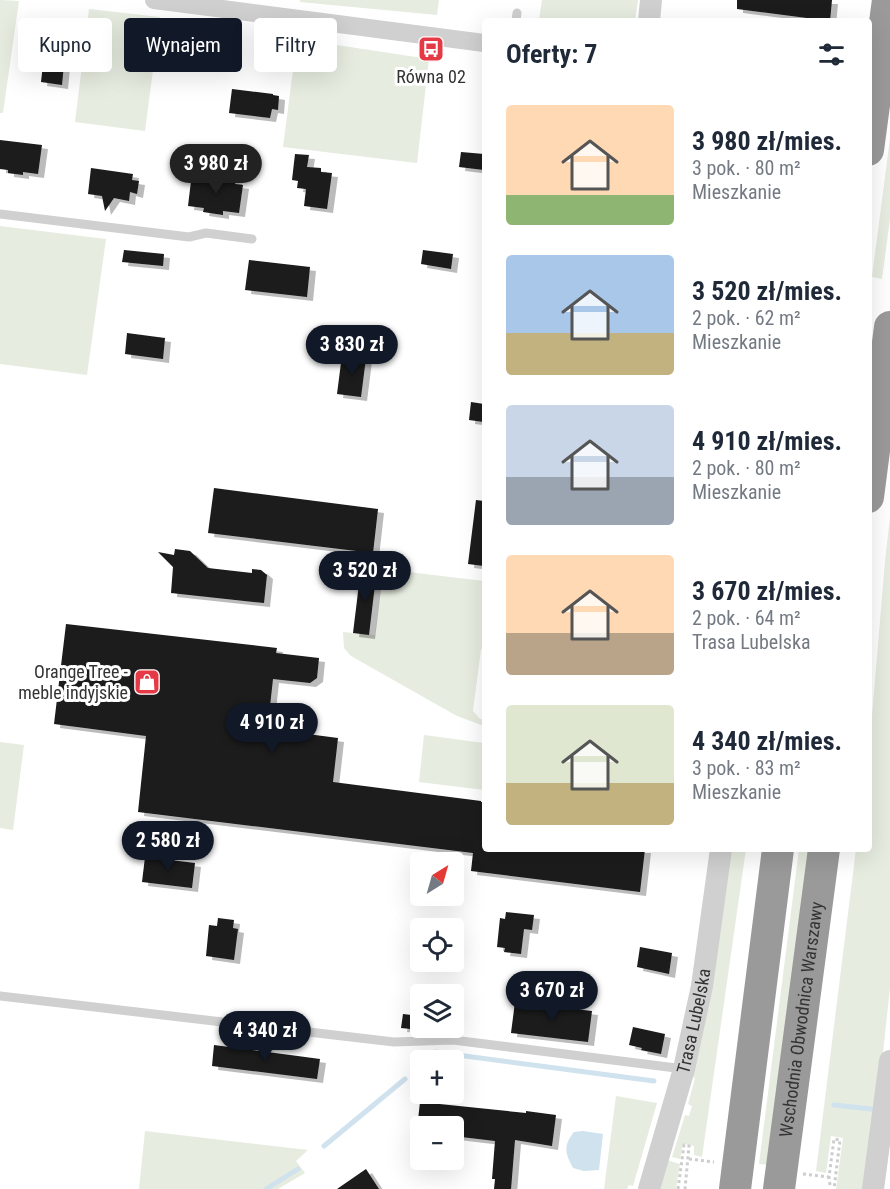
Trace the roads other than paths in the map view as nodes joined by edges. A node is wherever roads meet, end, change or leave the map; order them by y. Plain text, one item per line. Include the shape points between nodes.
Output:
1 (154, 0) edge
2 (651, 0) edge
3 (888, 0) edge
4 (650, 18) edge
5 (482, 43) edge
6 (872, 94) edge
7 (890, 96) edge
8 (872, 120) edge
9 (0, 214) edge
10 (252, 239) dead end
11 (888, 324) edge
12 (872, 356) edge
13 (872, 462) edge
14 (722, 852) edge
15 (778, 852) edge
16 (824, 852) edge
17 (0, 996) edge
18 (890, 1061) edge
19 (684, 1069) junction
20 (741, 1132) junction
21 (649, 1189) edge
22 (724, 1189) edge
23 (735, 1189) edge
24 (779, 1189) edge
25 (873, 1189) edge

1 - 5 street
2 - 4 street
3 - 8 highway
6 - 7 street
9 - 10 lane via 189,237 206,233
11 - 12 lane
11 - 13 highway
14 - 19 street, Trasa Lubelska via 702,986
15 - 20 highway
16 - 24 highway, Wschodnia Obwodnica Warszawy
17 - 19 lane via 394,1042 453,1040
18 - 25 street
19 - 21 street, Trasa Lubelska
20 - 22 highway
20 - 23 highway

